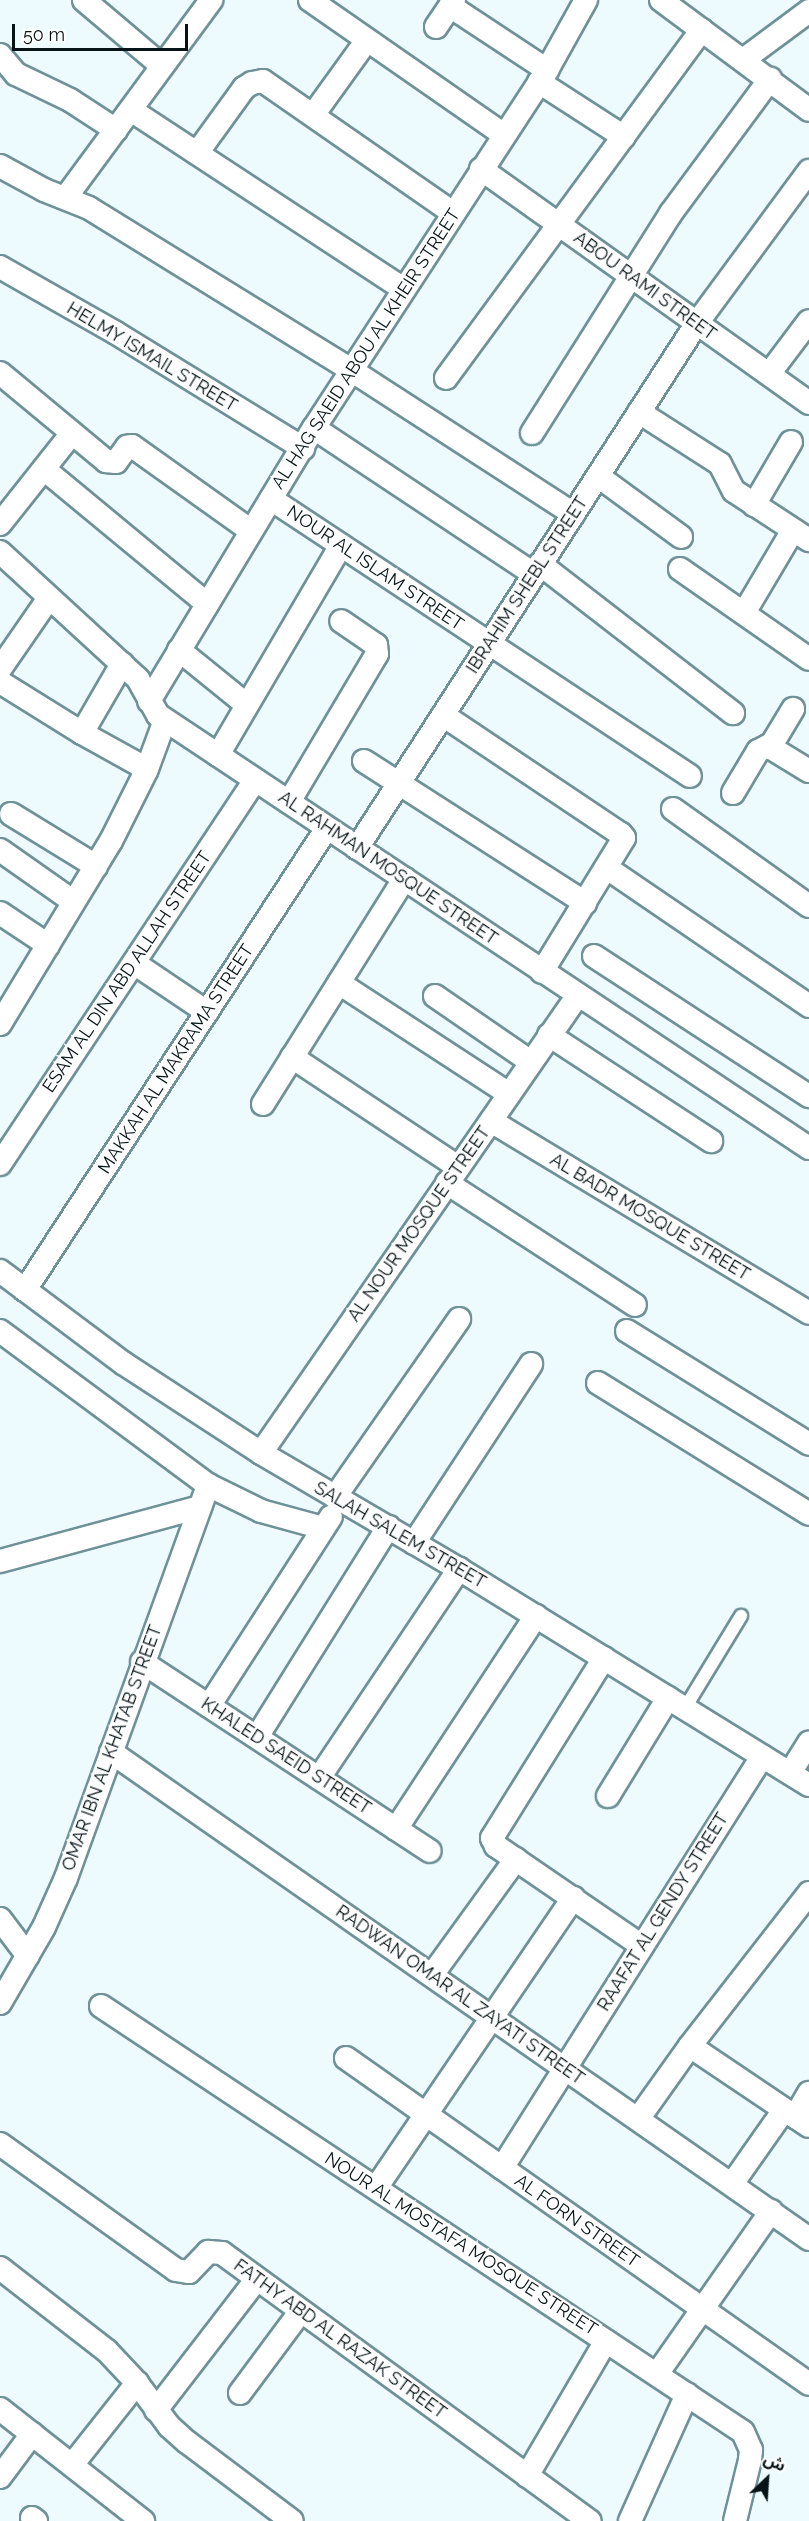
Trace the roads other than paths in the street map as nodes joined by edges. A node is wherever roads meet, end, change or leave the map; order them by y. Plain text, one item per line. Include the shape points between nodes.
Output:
1 (84, 0) edge
2 (211, 0) edge
3 (310, 0) edge
4 (586, 0) edge
5 (662, 0) edge
6 (452, 3) edge
7 (809, 11) edge
8 (436, 27) dead end
9 (702, 30) junction
10 (367, 40) junction
11 (0, 55) edge
12 (743, 60) junction
13 (162, 66) junction
14 (543, 76) junction
15 (770, 79) junction
16 (131, 110) junction
17 (809, 110) edge
18 (313, 115) junction
19 (116, 130) junction
20 (504, 135) junction
21 (624, 137) junction
22 (197, 153) junction
23 (0, 166) edge
24 (481, 169) junction
25 (809, 171) edge
26 (66, 197) junction
27 (453, 213) junction
28 (560, 224) junction
29 (0, 267) edge
30 (632, 276) junction
31 (404, 289) junction
32 (809, 321) edge
33 (697, 323) junction
34 (351, 370) junction
35 (769, 374) junction
36 (1, 376) edge
37 (446, 378) dead end
38 (809, 403) edge
39 (639, 412) junction
40 (314, 428) junction
41 (532, 433) dead end
42 (72, 434) junction
43 (792, 442) dead end
44 (303, 448) junction
45 (44, 469) junction
46 (598, 476) junction
47 (271, 499) junction
48 (754, 505) junction
49 (574, 514) junction
50 (0, 524) edge
51 (251, 531) junction
52 (801, 535) edge
53 (681, 537) dead end
54 (341, 545) junction
55 (0, 552) edge
56 (537, 569) junction
57 (681, 569) dead end
58 (50, 598) junction
59 (207, 604) junction
60 (744, 613) junction
61 (341, 621) dead end
62 (489, 644) junction
63 (179, 650) junction
64 (809, 659) edge
65 (122, 664) junction
66 (0, 669) edge
67 (0, 682) edge
68 (149, 701) junction
69 (247, 705) junction
70 (793, 709) dead end
71 (733, 713) dead end
72 (443, 715) junction
73 (165, 720) junction
74 (82, 733) junction
75 (768, 746) junction
76 (218, 755) junction
77 (364, 761) dead end
78 (147, 769) junction
79 (809, 771) edge
80 (690, 777) dead end
81 (255, 780) junction
82 (399, 783) junction
83 (733, 793) dead end
84 (289, 802) junction
85 (674, 809) dead end
86 (11, 814) dead end
87 (327, 828) junction
88 (357, 848) junction
89 (0, 850) edge
90 (96, 866) junction
91 (607, 868) junction
92 (404, 879) junction
93 (74, 902) junction
94 (585, 903) junction
95 (809, 906) edge
96 (0, 914) edge
97 (48, 945) junction
98 (594, 956) dead end
99 (134, 963) junction
100 (542, 972) junction
101 (339, 983) junction
102 (578, 995) junction
103 (435, 996) dead end
104 (809, 1006) edge
105 (207, 1012) junction
106 (0, 1024) edge
107 (549, 1035) junction
108 (292, 1058) junction
109 (531, 1062) junction
110 (509, 1094) junction
111 (809, 1096) edge
112 (263, 1104) dead end
113 (490, 1121) junction
114 (711, 1141) dead end
115 (809, 1148) edge
116 (0, 1164) edge
117 (453, 1175) junction
118 (0, 1270) edge
119 (25, 1290) junction
120 (634, 1305) dead end
121 (809, 1313) edge
122 (459, 1319) dead end
123 (0, 1331) edge
124 (627, 1331) dead end
125 (531, 1364) dead end
126 (598, 1383) dead end
127 (809, 1444) edge
128 (261, 1453) junction
129 (208, 1485) junction
130 (338, 1499) junction
131 (200, 1507) junction
132 (809, 1514) edge
133 (388, 1527) junction
134 (323, 1528) junction
135 (414, 1543) junction
136 (0, 1561) edge
137 (459, 1569) junction
138 (536, 1616) junction
139 (741, 1616) dead end
140 (604, 1658) junction
141 (142, 1662) junction
142 (677, 1703) junction
143 (209, 1706) junction
144 (257, 1737) junction
145 (809, 1743) edge
146 (111, 1752) junction
147 (762, 1756) junction
148 (790, 1773) junction
149 (319, 1778) junction
150 (809, 1785) edge
151 (608, 1796) dead end
152 (396, 1828) junction
153 (430, 1851) dead end
154 (516, 1859) junction
155 (809, 1893) edge
156 (573, 1898) junction
157 (0, 1919) edge
158 (642, 1946) junction
159 (28, 1956) junction
160 (432, 1975) junction
161 (0, 2003) edge
162 (101, 2006) dead end
163 (492, 2017) junction
164 (690, 2046) junction
165 (346, 2058) dead end
166 (565, 2068) junction
167 (809, 2093) edge
168 (426, 2114) junction
169 (796, 2118) edge
170 (638, 2119) junction
171 (0, 2144) edge
172 (502, 2168) junction
173 (732, 2184) junction
174 (376, 2188) junction
175 (771, 2211) junction
176 (809, 2239) edge
177 (0, 2268) edge
178 (257, 2279) junction
179 (703, 2309) junction
180 (301, 2311) junction
181 (606, 2341) junction
182 (657, 2374) junction
183 (137, 2383) junction
184 (809, 2384) edge
185 (240, 2393) dead end
186 (687, 2394) junction
187 (0, 2409) edge
188 (156, 2410) junction
189 (32, 2434) junction
190 (72, 2465) junction
191 (0, 2476) edge
192 (527, 2476) junction
193 (143, 2521) edge
194 (292, 2521) edge
195 (590, 2521) edge
196 (630, 2521) edge
197 (735, 2521) edge

1 - 13 street
2 - 13 street
3 - 10 street
4 - 14 street, AL HAG SAEID ABOU AL KHEIR STREET
5 - 9 street
6 - 8 street
6 - 14 street
7 - 12 street
9 - 12 street
9 - 21 street
10 - 18 street
10 - 20 street
11 - 19 street via 16,74 70,100
12 - 15 street
13 - 16 street
14 - 20 street, AL HAG SAEID ABOU AL KHEIR STREET
14 - 21 street
15 - 17 street
15 - 30 street via 671,213
16 - 19 street
16 - 22 street
18 - 22 street via 263,81 252,83 244,88
18 - 27 street
19 - 26 street
20 - 24 street, AL HAG SAEID ABOU AL KHEIR STREET
21 - 28 street
22 - 31 street
23 - 26 street via 44,190
24 - 27 street, AL HAG SAEID ABOU AL KHEIR STREET
24 - 28 street, ABOU RAMI STREET
25 - 33 street, IBRAHIM SHEBL STREET
26 - 34 street
27 - 31 street, AL HAG SAEID ABOU AL KHEIR STREET
28 - 30 street, ABOU RAMI STREET
28 - 37 street
29 - 44 street, HELMY ISMAIL STREET
30 - 33 street, ABOU RAMI STREET
30 - 41 street
31 - 34 street, AL HAG SAEID ABOU AL KHEIR STREET
32 - 35 street
33 - 35 street, ABOU RAMI STREET
33 - 39 street, IBRAHIM SHEBL STREET
34 - 40 street, AL HAG SAEID ABOU AL KHEIR STREET
34 - 49 street
35 - 38 street, ABOU RAMI STREET
36 - 42 street
39 - 46 street, IBRAHIM SHEBL STREET
39 - 48 street via 720,464 734,491
40 - 44 street, AL HAG SAEID ABOU AL KHEIR STREET
40 - 56 street
42 - 45 street
42 - 51 street via 109,463 116,462 132,446
43 - 48 street
44 - 47 street, AL HAG SAEID ABOU AL KHEIR STREET
45 - 50 street
45 - 59 street
46 - 49 street, IBRAHIM SHEBL STREET
46 - 53 street
47 - 51 street, AL HAG SAEID ABOU AL KHEIR STREET
47 - 54 street, NOUR AL ISLAM STREET
48 - 52 street
49 - 56 street, IBRAHIM SHEBL STREET
51 - 59 street, AL HAG SAEID ABOU AL KHEIR STREET
52 - 60 street
54 - 62 street, NOUR AL ISLAM STREET
54 - 69 street
55 - 58 street, AL RAHMAN MOSQUE STREET
56 - 62 street, IBRAHIM SHEBL STREET
56 - 71 street
57 - 60 street
58 - 65 street, AL RAHMAN MOSQUE STREET
58 - 66 street
59 - 63 street, AL HAG SAEID ABOU AL KHEIR STREET
60 - 64 street
61 - 84 street via 376,645 378,654
62 - 72 street, IBRAHIM SHEBL STREET
62 - 80 street, NOUR AL ISLAM STREET
63 - 68 street, AL HAG SAEID ABOU AL KHEIR STREET
63 - 69 street
65 - 68 street, AL RAHMAN MOSQUE STREET via 144,687
65 - 74 street
67 - 74 street
68 - 73 street, AL RAHMAN MOSQUE STREET
69 - 76 street
70 - 75 street
72 - 82 street, IBRAHIM SHEBL STREET
72 - 91 street via 623,836 624,842
73 - 76 street, AL RAHMAN MOSQUE STREET
73 - 78 street
74 - 78 street
75 - 79 street
75 - 83 street via 758,751
76 - 81 street, AL RAHMAN MOSQUE STREET
77 - 82 street
78 - 90 street
81 - 84 street, AL RAHMAN MOSQUE STREET
81 - 99 street, ESAM AL DIN ABD ALLAH STREET
82 - 88 street, IBRAHIM SHEBL STREET
82 - 94 street
84 - 87 street, AL RAHMAN MOSQUE STREET
85 - 95 street
86 - 90 street
87 - 88 street, AL RAHMAN MOSQUE STREET
87 - 105 street, MAKKAH AL MAKRAMA STREET
88 - 92 street, AL RAHMAN MOSQUE STREET
89 - 93 street
90 - 93 street
91 - 94 street
91 - 104 street
92 - 100 street, AL RAHMAN MOSQUE STREET
92 - 101 street
93 - 97 street
94 - 100 street
96 - 97 street
97 - 106 street
98 - 111 street
99 - 105 street
99 - 116 street, ESAM AL DIN ABD ALLAH STREET
100 - 102 street, AL RAHMAN MOSQUE STREET
101 - 108 street
101 - 110 street
102 - 107 street, AL NOUR MOSQUE STREET
102 - 115 street, AL RAHMAN MOSQUE STREET
103 - 109 street
105 - 119 street, MAKKAH AL MAKRAMA STREET
107 - 109 street, AL NOUR MOSQUE STREET
107 - 114 street
108 - 112 street
108 - 117 street
109 - 110 street, AL NOUR MOSQUE STREET
110 - 113 street, AL NOUR MOSQUE STREET
113 - 117 street, AL NOUR MOSQUE STREET
113 - 121 street, AL BADR MOSQUE STREET
117 - 120 street
117 - 128 street, AL NOUR MOSQUE STREET
118 - 119 street, SALAH SALEM STREET
119 - 128 street, SALAH SALEM STREET via 123,1363
122 - 130 street
123 - 129 street
124 - 127 street
125 - 135 street
126 - 132 street
128 - 130 street, SALAH SALEM STREET
129 - 131 street, OMAR IBN AL KHATAB STREET
129 - 134 street via 261,1511
130 - 133 street, SALAH SALEM STREET
130 - 134 street
131 - 136 street
131 - 141 street, OMAR IBN AL KHATAB STREET
133 - 135 street, SALAH SALEM STREET
133 - 144 street
134 - 143 street
135 - 137 street, SALAH SALEM STREET
137 - 138 street, SALAH SALEM STREET
137 - 149 street
138 - 140 street, SALAH SALEM STREET
138 - 152 street
139 - 142 lane
140 - 142 street, SALAH SALEM STREET
140 - 154 street via 493,1835 493,1841
141 - 143 street, KHALED SAEID STREET
141 - 146 street, OMAR IBN AL KHATAB STREET
142 - 147 street, SALAH SALEM STREET
142 - 151 street
143 - 144 street, KHALED SAEID STREET
144 - 149 street, KHALED SAEID STREET
145 - 148 street
146 - 159 street, OMAR IBN AL KHATAB STREET via 66,1878
146 - 160 street, RADWAN OMAR AL ZAYATI STREET
147 - 148 street, SALAH SALEM STREET
147 - 158 street, RAAFAT AL GENDY STREET
148 - 150 street, SALAH SALEM STREET
149 - 152 street, KHALED SAEID STREET
152 - 153 street, KHALED SAEID STREET
154 - 156 street
154 - 160 street
155 - 164 street
156 - 158 street
156 - 163 street
157 - 159 street
158 - 166 street, RAAFAT AL GENDY STREET
159 - 161 street, OMAR IBN AL KHATAB STREET
160 - 163 street, RADWAN OMAR AL ZAYATI STREET
162 - 174 street, NOUR AL MOSTAFA MOSQUE STREET
163 - 166 street, RADWAN OMAR AL ZAYATI STREET
163 - 168 street
164 - 169 street
164 - 170 street
165 - 168 street, AL FORN STREET
166 - 170 street, RADWAN OMAR AL ZAYATI STREET
166 - 172 street, RAAFAT AL GENDY STREET
167 - 169 street
168 - 172 street, AL FORN STREET
168 - 174 street
169 - 173 street
170 - 173 street, RADWAN OMAR AL ZAYATI STREET
171 - 178 street, FATHY ABD AL RAZAK STREET via 176,2270 189,2272 204,2255 218,2251
172 - 179 street, AL FORN STREET
173 - 175 street, RADWAN OMAR AL ZAYATI STREET
174 - 181 street, NOUR AL MOSTAFA MOSQUE STREET
175 - 176 street, RADWAN OMAR AL ZAYATI STREET
175 - 179 street
177 - 183 street via 92,2337
178 - 180 street, FATHY ABD AL RAZAK STREET
178 - 188 street
179 - 182 street
179 - 184 street, AL FORN STREET
180 - 185 street
180 - 192 street, FATHY ABD AL RAZAK STREET
181 - 182 street, NOUR AL MOSTAFA MOSQUE STREET
181 - 192 street
182 - 186 street, NOUR AL MOSTAFA MOSQUE STREET
183 - 188 street
183 - 190 street
186 - 196 street
186 - 197 street, NOUR AL MOSTAFA MOSQUE STREET via 743,2432 748,2440 749,2468
187 - 189 street
188 - 194 street via 187,2442
189 - 190 street
189 - 191 street
190 - 193 street
192 - 195 street, FATHY ABD AL RAZAK STREET

